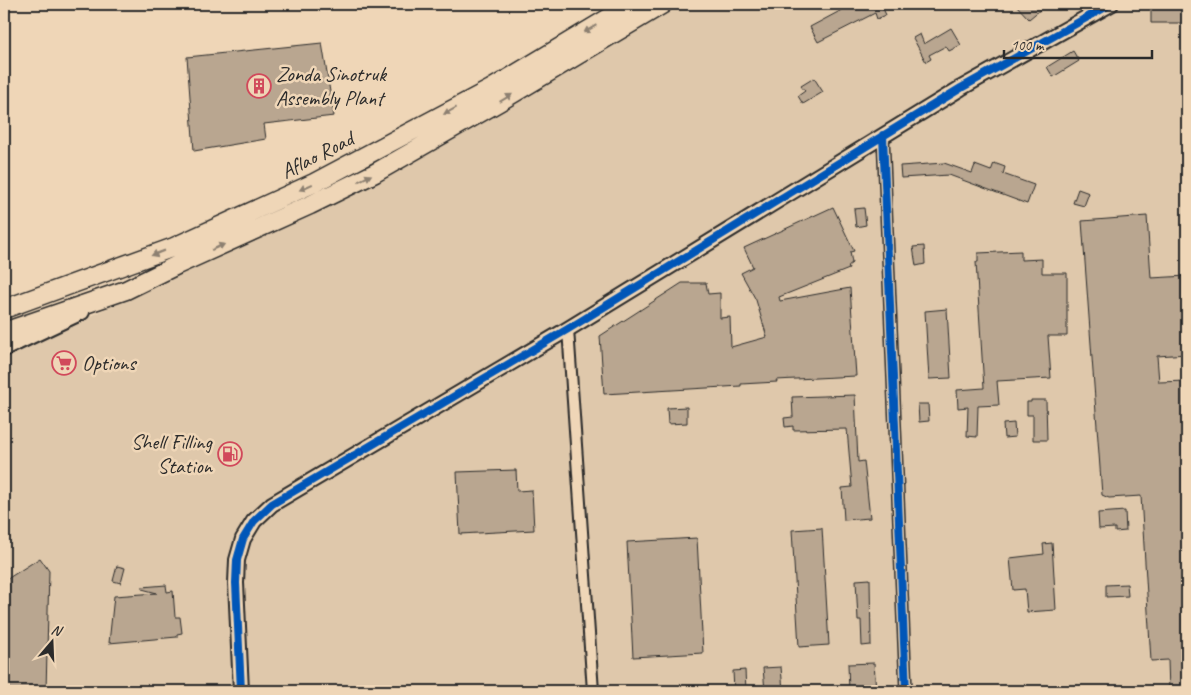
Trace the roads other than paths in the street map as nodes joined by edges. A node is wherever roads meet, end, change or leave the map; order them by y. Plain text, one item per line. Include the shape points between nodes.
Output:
1 (632, 4) edge
2 (663, 4) edge
3 (1111, 4) edge
4 (883, 135) junction
5 (126, 290) junction
6 (4, 310) edge
7 (568, 329) junction
8 (4, 332) edge
9 (4, 350) edge
10 (241, 691) edge
11 (593, 691) edge
12 (906, 691) edge

1 -> 6 highway, Aflao Road via 491,89 314,183 174,247
5 -> 2 highway, Aflao Road via 375,173
3 - 4 street
4 - 7 street
4 - 12 street
5 - 8 highway, Aflao Road
5 - 9 street, Aflao Road
7 - 10 street via 297,488 272,504 254,522 243,539 237,560
7 - 11 street

